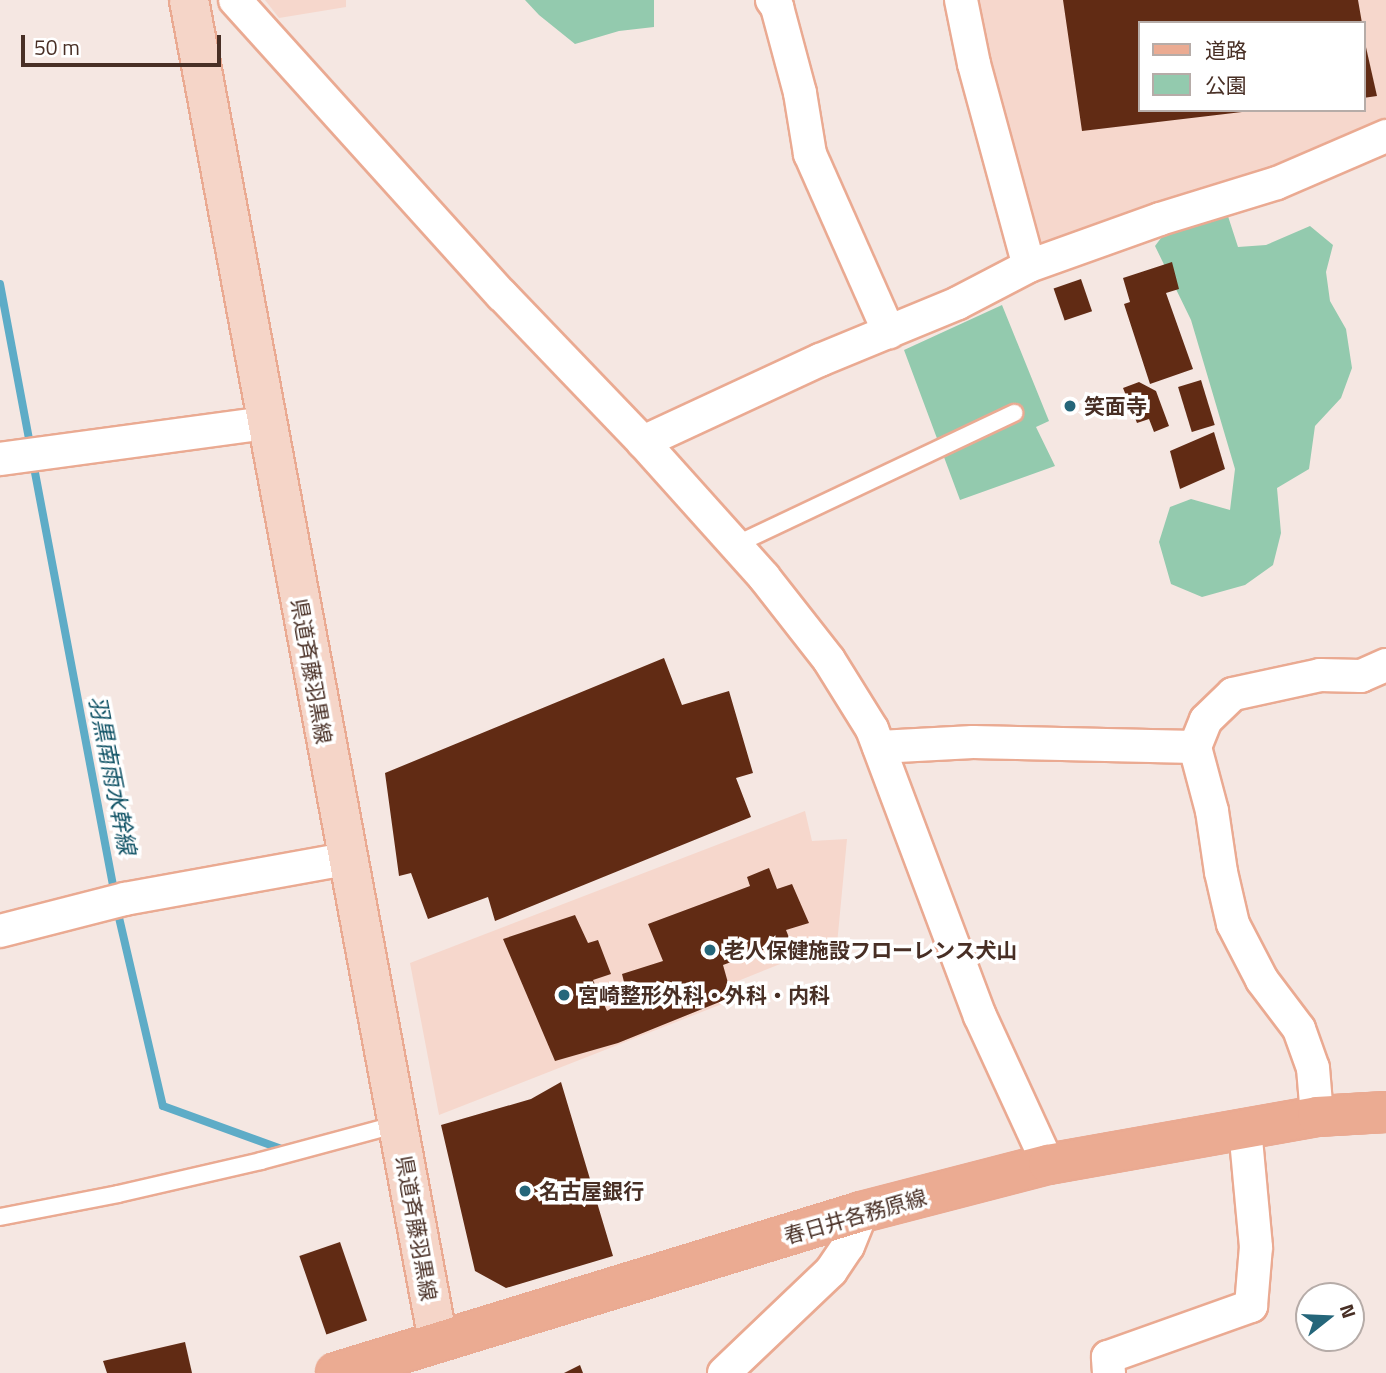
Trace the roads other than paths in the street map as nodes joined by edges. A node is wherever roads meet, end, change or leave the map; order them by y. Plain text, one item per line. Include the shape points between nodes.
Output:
1 (189, 0) edge
2 (235, 0) edge
3 (772, 0) edge
4 (961, 0) edge
5 (1386, 136) edge
6 (1029, 266) junction
7 (888, 332) junction
8 (1014, 412) dead end
9 (268, 423) junction
10 (643, 442) junction
11 (23, 455) edge
12 (735, 545) junction
13 (1386, 666) edge
14 (879, 747) junction
15 (1195, 747) junction
16 (346, 859) junction
17 (0, 931) edge
18 (1386, 1112) edge
19 (1317, 1116) junction
20 (398, 1124) junction
21 (1245, 1129) junction
22 (1048, 1164) junction
23 (862, 1212) junction
24 (0, 1217) edge
25 (438, 1341) junction
26 (336, 1373) edge
27 (724, 1373) edge
28 (1109, 1373) edge

1 - 9 main road, 県道斉藤羽黒線
2 - 10 street via 502,295
3 - 7 street via 778,7 800,93 810,154
4 - 6 street
5 - 6 street via 1277,183
6 - 7 street
7 - 10 street
8 - 12 lane
9 - 11 street
9 - 16 main road, 県道斉藤羽黒線
10 - 12 street
12 - 14 street via 829,660
13 - 15 street via 1361,676 1320,675 1233,694 1206,720
14 - 15 street via 974,742
14 - 22 street via 980,1016
15 - 19 street via 1233,924 1262,980 1299,1029 1312,1068
16 - 17 street via 115,902
16 - 20 main road, 県道斉藤羽黒線
18 - 19 main road, 春日井各務原線
19 - 21 main road, 春日井各務原線
20 - 24 lane via 196,1176
20 - 25 main road, 県道斉藤羽黒線
21 - 22 main road, 春日井各務原線
21 - 28 street via 1256,1247 1251,1306 1108,1357
22 - 23 main road, 春日井各務原線
23 - 25 main road, 春日井各務原線
23 - 27 street via 831,1271
25 - 26 main road, 春日井各務原線

